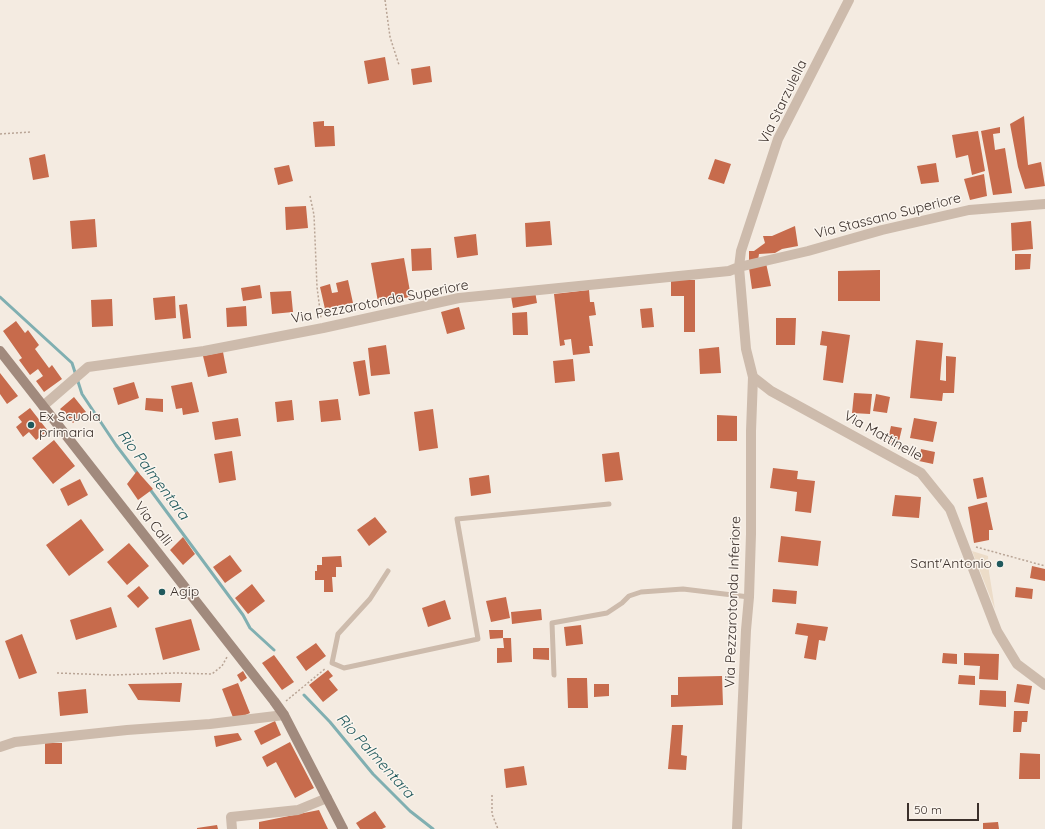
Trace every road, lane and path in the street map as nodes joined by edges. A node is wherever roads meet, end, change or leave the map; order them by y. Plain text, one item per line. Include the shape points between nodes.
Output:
1 (385, 0) edge
2 (850, 0) edge
3 (399, 65) dead end
4 (30, 132) dead end
5 (0, 134) edge
6 (310, 196) dead end
7 (1045, 204) edge
8 (739, 267) junction
9 (323, 328) junction
10 (0, 351) edge
11 (753, 377) junction
12 (43, 406) junction
13 (610, 504) dead end
14 (965, 545) junction
15 (1045, 566) edge
16 (388, 572) dead end
17 (749, 597) junction
18 (233, 648) junction
19 (332, 663) junction
20 (57, 673) dead end
21 (554, 675) dead end
22 (1045, 685) edge
23 (281, 711) junction
24 (0, 747) edge
25 (492, 795) dead end
26 (327, 798) junction
27 (232, 829) edge
28 (343, 829) edge
29 (498, 829) edge
30 (737, 829) edge

1 - 3 path via 390,37
2 - 8 street, Via Starzulella via 778,139 741,251
4 - 5 path
6 - 9 path via 314,214 317,287
7 - 8 street, Via Stassano Superiore via 969,210
8 - 9 street, Via Pezzarotonda Superiore via 728,271 459,298
8 - 11 street via 746,349
9 - 12 street, Via Pezzarotonda Superiore via 204,350 88,367
10 - 12 main road, Via Calli
11 - 14 street, Via Mattinelle via 771,391 921,473 950,509
11 - 17 street, Via Pezzarotonda Inferiore
12 - 18 main road, Via Calli
13 - 19 lane via 457,519 478,639 344,668
14 - 15 path
14 - 22 street, Via Mattinelle via 997,631 1017,664
16 - 19 lane via 370,599 338,634
17 - 21 lane via 683,589 641,592 629,596 607,613 552,623
17 - 30 street, Via Pezzarotonda Inferiore
18 - 20 path via 222,666 212,674
18 - 23 main road, Via Calli
19 - 23 path
23 - 24 street via 210,724 15,742
23 - 26 main road, Via Calli
25 - 29 path via 492,814
26 - 27 street via 298,810 231,817
26 - 28 main road, Via Calli

